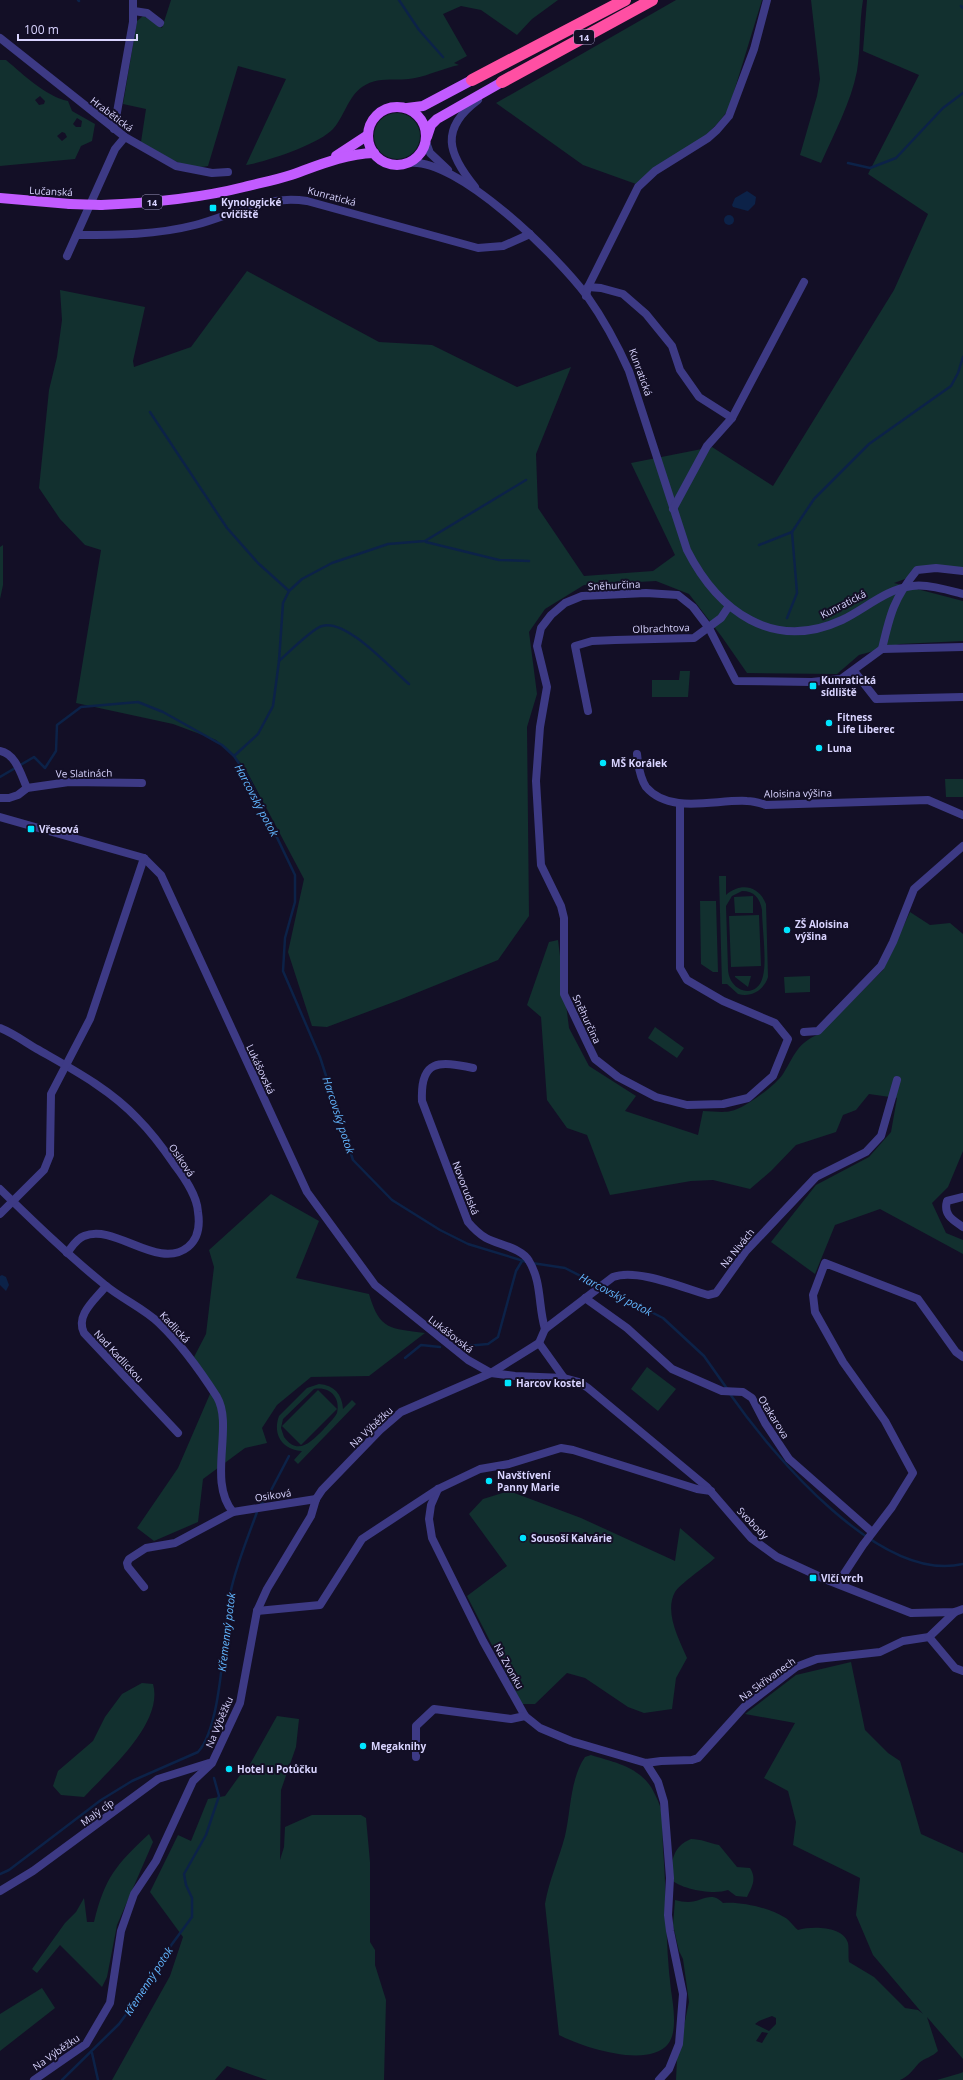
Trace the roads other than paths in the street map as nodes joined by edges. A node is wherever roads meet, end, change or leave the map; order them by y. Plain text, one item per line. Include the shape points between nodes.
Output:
1 (133, 0) edge
2 (625, 0) edge
3 (652, 0) edge
4 (767, 0) edge
5 (134, 11) junction
6 (160, 22) dead end
7 (0, 38) edge
8 (472, 80) joint
9 (502, 82) junction
10 (404, 108) junction
11 (114, 129) junction
12 (368, 135) junction
13 (125, 137) junction
14 (426, 140) junction
15 (374, 153) junction
16 (331, 160) junction
17 (408, 163) junction
18 (228, 172) dead end
19 (455, 176) junction
20 (480, 194) junction
21 (0, 198) edge
22 (101, 205) joint
23 (530, 234) junction
24 (77, 235) junction
25 (67, 256) dead end
26 (804, 282) dead end
27 (588, 287) junction
28 (586, 296) junction
29 (732, 418) junction
30 (673, 509) junction
31 (963, 571) edge
32 (902, 588) junction
33 (963, 594) edge
34 (729, 606) junction
35 (709, 628) junction
36 (963, 647) edge
37 (882, 649) junction
38 (854, 671) junction
39 (963, 697) edge
40 (588, 711) dead end
41 (0, 751) edge
42 (637, 754) dead end
43 (142, 783) dead end
44 (27, 788) junction
45 (0, 798) edge
46 (680, 804) junction
47 (963, 814) edge
48 (0, 817) edge
49 (963, 846) edge
50 (144, 858) junction
51 (0, 1028) edge
52 (804, 1032) dead end
53 (65, 1065) junction
54 (473, 1068) dead end
55 (897, 1080) dead end
56 (0, 1189) edge
57 (963, 1197) edge
58 (12, 1201) junction
59 (0, 1214) edge
60 (963, 1227) edge
61 (68, 1253) junction
62 (106, 1286) junction
63 (585, 1298) junction
64 (545, 1329) junction
65 (539, 1343) junction
66 (963, 1357) edge
67 (491, 1373) junction
68 (564, 1378) junction
69 (178, 1433) dead end
70 (438, 1489) junction
71 (710, 1491) junction
72 (316, 1499) junction
73 (233, 1512) junction
74 (871, 1534) junction
75 (838, 1583) junction
76 (144, 1587) dead end
77 (257, 1611) junction
78 (959, 1611) edge
79 (929, 1637) junction
80 (963, 1671) edge
81 (525, 1716) junction
82 (416, 1757) dead end
83 (212, 1763) junction
84 (646, 1763) junction
85 (0, 1891) edge
86 (34, 2080) edge
87 (659, 2080) edge

1 - 5 street
2 - 8 highway, 14
3 - 9 highway, 14
4 - 27 street via 754,49 729,116 708,138 655,171 638,187
5 - 6 street via 147,13
5 - 11 street via 127,65
7 - 11 street, Hrabětická
8 - 10 main road, 14 via 423,106 414,109
9 - 14 main road, 14 via 437,119 429,128
9 - 20 street via 465,110 452,132 451,145 454,157
10 - 12 main road, 14 via 391,108 380,113 372,123
10 - 14 main road, Kunratická via 419,118 424,125
11 - 13 street, Hrabětická
12 - 15 main road
12 - 16 main road, Kunratická / 14
13 - 18 street, Hrabětická via 181,168 212,174
13 - 24 street via 115,149
14 - 17 main road, 14 via 422,152
14 - 19 street, Kunratická via 430,153
15 - 16 main road, Kunratická / 14
15 - 17 main road, Kunratická via 382,161 392,165
16 - 22 main road, Kunratická / 14 via 290,175 209,194 163,201
17 - 19 street, Kunratická via 424,164
19 - 20 street, Kunratická
20 - 23 street, Kunratická
21 - 22 main road, Lučanská / 14, bridge
23 - 24 street, Kunratická via 503,246 478,248 307,201 287,198 254,205 196,225 153,234
23 - 28 street, Kunratická
24 - 25 street
26 - 29 street
27 - 28 street
27 - 29 street via 623,294 646,314 672,346 680,370 699,397
28 - 30 street, Kunratická via 617,343 629,370
29 - 30 street via 707,446
30 - 34 street, Kunratická via 693,561
31 - 32 street via 936,568 917,570
32 - 33 street, Kunratická via 922,586
32 - 34 street, Kunratická via 884,595 840,621 800,632 768,628 749,620
32 - 37 street via 890,612
34 - 35 street, Olbrachtova via 721,618
35 - 38 street via 736,681 812,682 841,679
35 - 40 street, Olbrachtova via 694,638 592,641 575,646
35 - 46 street, Sněhurčina via 687,601 671,593 582,596 565,603 550,615 541,628 537,646 547,687 540,727 536,788 541,864 564,918 564,994 595,1059 618,1077 656,1097 687,1105 723,1104 748,1098 773,1076 788,1039 775,1022 723,1001 687,980 680,968
36 - 37 street
37 - 38 street
38 - 39 street via 876,699
41 - 44 street via 8,753 13,759
42 - 46 street, Aloisina výšina via 646,786 664,800
43 - 44 street, Ve Slatinách via 69,782
44 - 45 street, Ve Slatinách via 18,795
46 - 47 street, Aloisina výšina via 928,800
48 - 50 street, Lukášovská
49 - 52 street via 914,889 881,966 818,1031
50 - 53 street via 90,1019
50 - 67 street, Lukášovská via 161,875 307,1192 375,1285 468,1360
51 - 53 street, Osiková
53 - 58 street via 51,1094 50,1155 44,1170
53 - 61 street, Osiková via 98,1086 137,1118 153,1136 181,1173 191,1192 198,1207 199,1224 198,1234 193,1243 175,1254 159,1253 94,1234 76,1241
54 - 64 street, Novorudská via 452,1063 437,1064 427,1071 421,1084 422,1101 468,1222 486,1238 529,1259 539,1286 541,1317
55 - 63 street, Na Nivách via 881,1136 866,1152 816,1177 746,1251 716,1293 708,1295 636,1275 619,1274
56 - 58 street, Kadlická
57 - 60 street via 947,1201 945,1209 947,1214
58 - 59 street
58 - 61 street, Kadlická
61 - 62 street, Kadlická
62 - 69 street, Nad Kadlickou via 84,1313 81,1327 84,1334
62 - 73 street, Kadlická via 159,1323 218,1399 222,1414 222,1479 226,1503
63 - 64 street, Na Nivách
63 - 74 street, Otakarova via 628,1328 672,1369 722,1390 743,1392 752,1398 789,1459
64 - 65 street
65 - 67 street
65 - 68 street
66 - 74 street via 956,1352 918,1299 825,1263 813,1295 816,1312 843,1362 885,1421 913,1473
67 - 68 street, Svobody
67 - 72 street, Na Výběžku via 402,1412 380,1430
68 - 71 street, Svobody via 579,1382 588,1388
70 - 71 street via 480,1469 509,1464 561,1448
70 - 77 street via 362,1539 320,1605
70 - 81 street, Na Zvonku via 431,1505 429,1519 432,1538 483,1641
71 - 75 street, Svobody via 751,1538 764,1548 777,1557
72 - 73 street, Osiková
72 - 77 street, Na Výběžku via 311,1516 267,1589
73 - 76 street, Osiková via 175,1543 146,1548 130,1559 128,1567
74 - 75 street
75 - 78 street, Svobody via 911,1613
77 - 83 street, Na Výběžku via 240,1703
78 - 79 street
79 - 80 street via 955,1668
79 - 84 street, Na Skřivanech via 903,1641 880,1652 817,1659 796,1667 744,1707 698,1758
81 - 82 street via 511,1719 434,1709 416,1726
81 - 84 street, Na Skřivanech via 540,1728 571,1741
83 - 85 street, Malý cíp via 158,1779 33,1871
83 - 86 street, Na Výběžku via 193,1781 156,1861 134,1894 121,1931 110,2003 101,2020 86,2044
84 - 87 street via 658,1782 664,1802 670,1878 668,1915 683,1994 679,2044 669,2069

